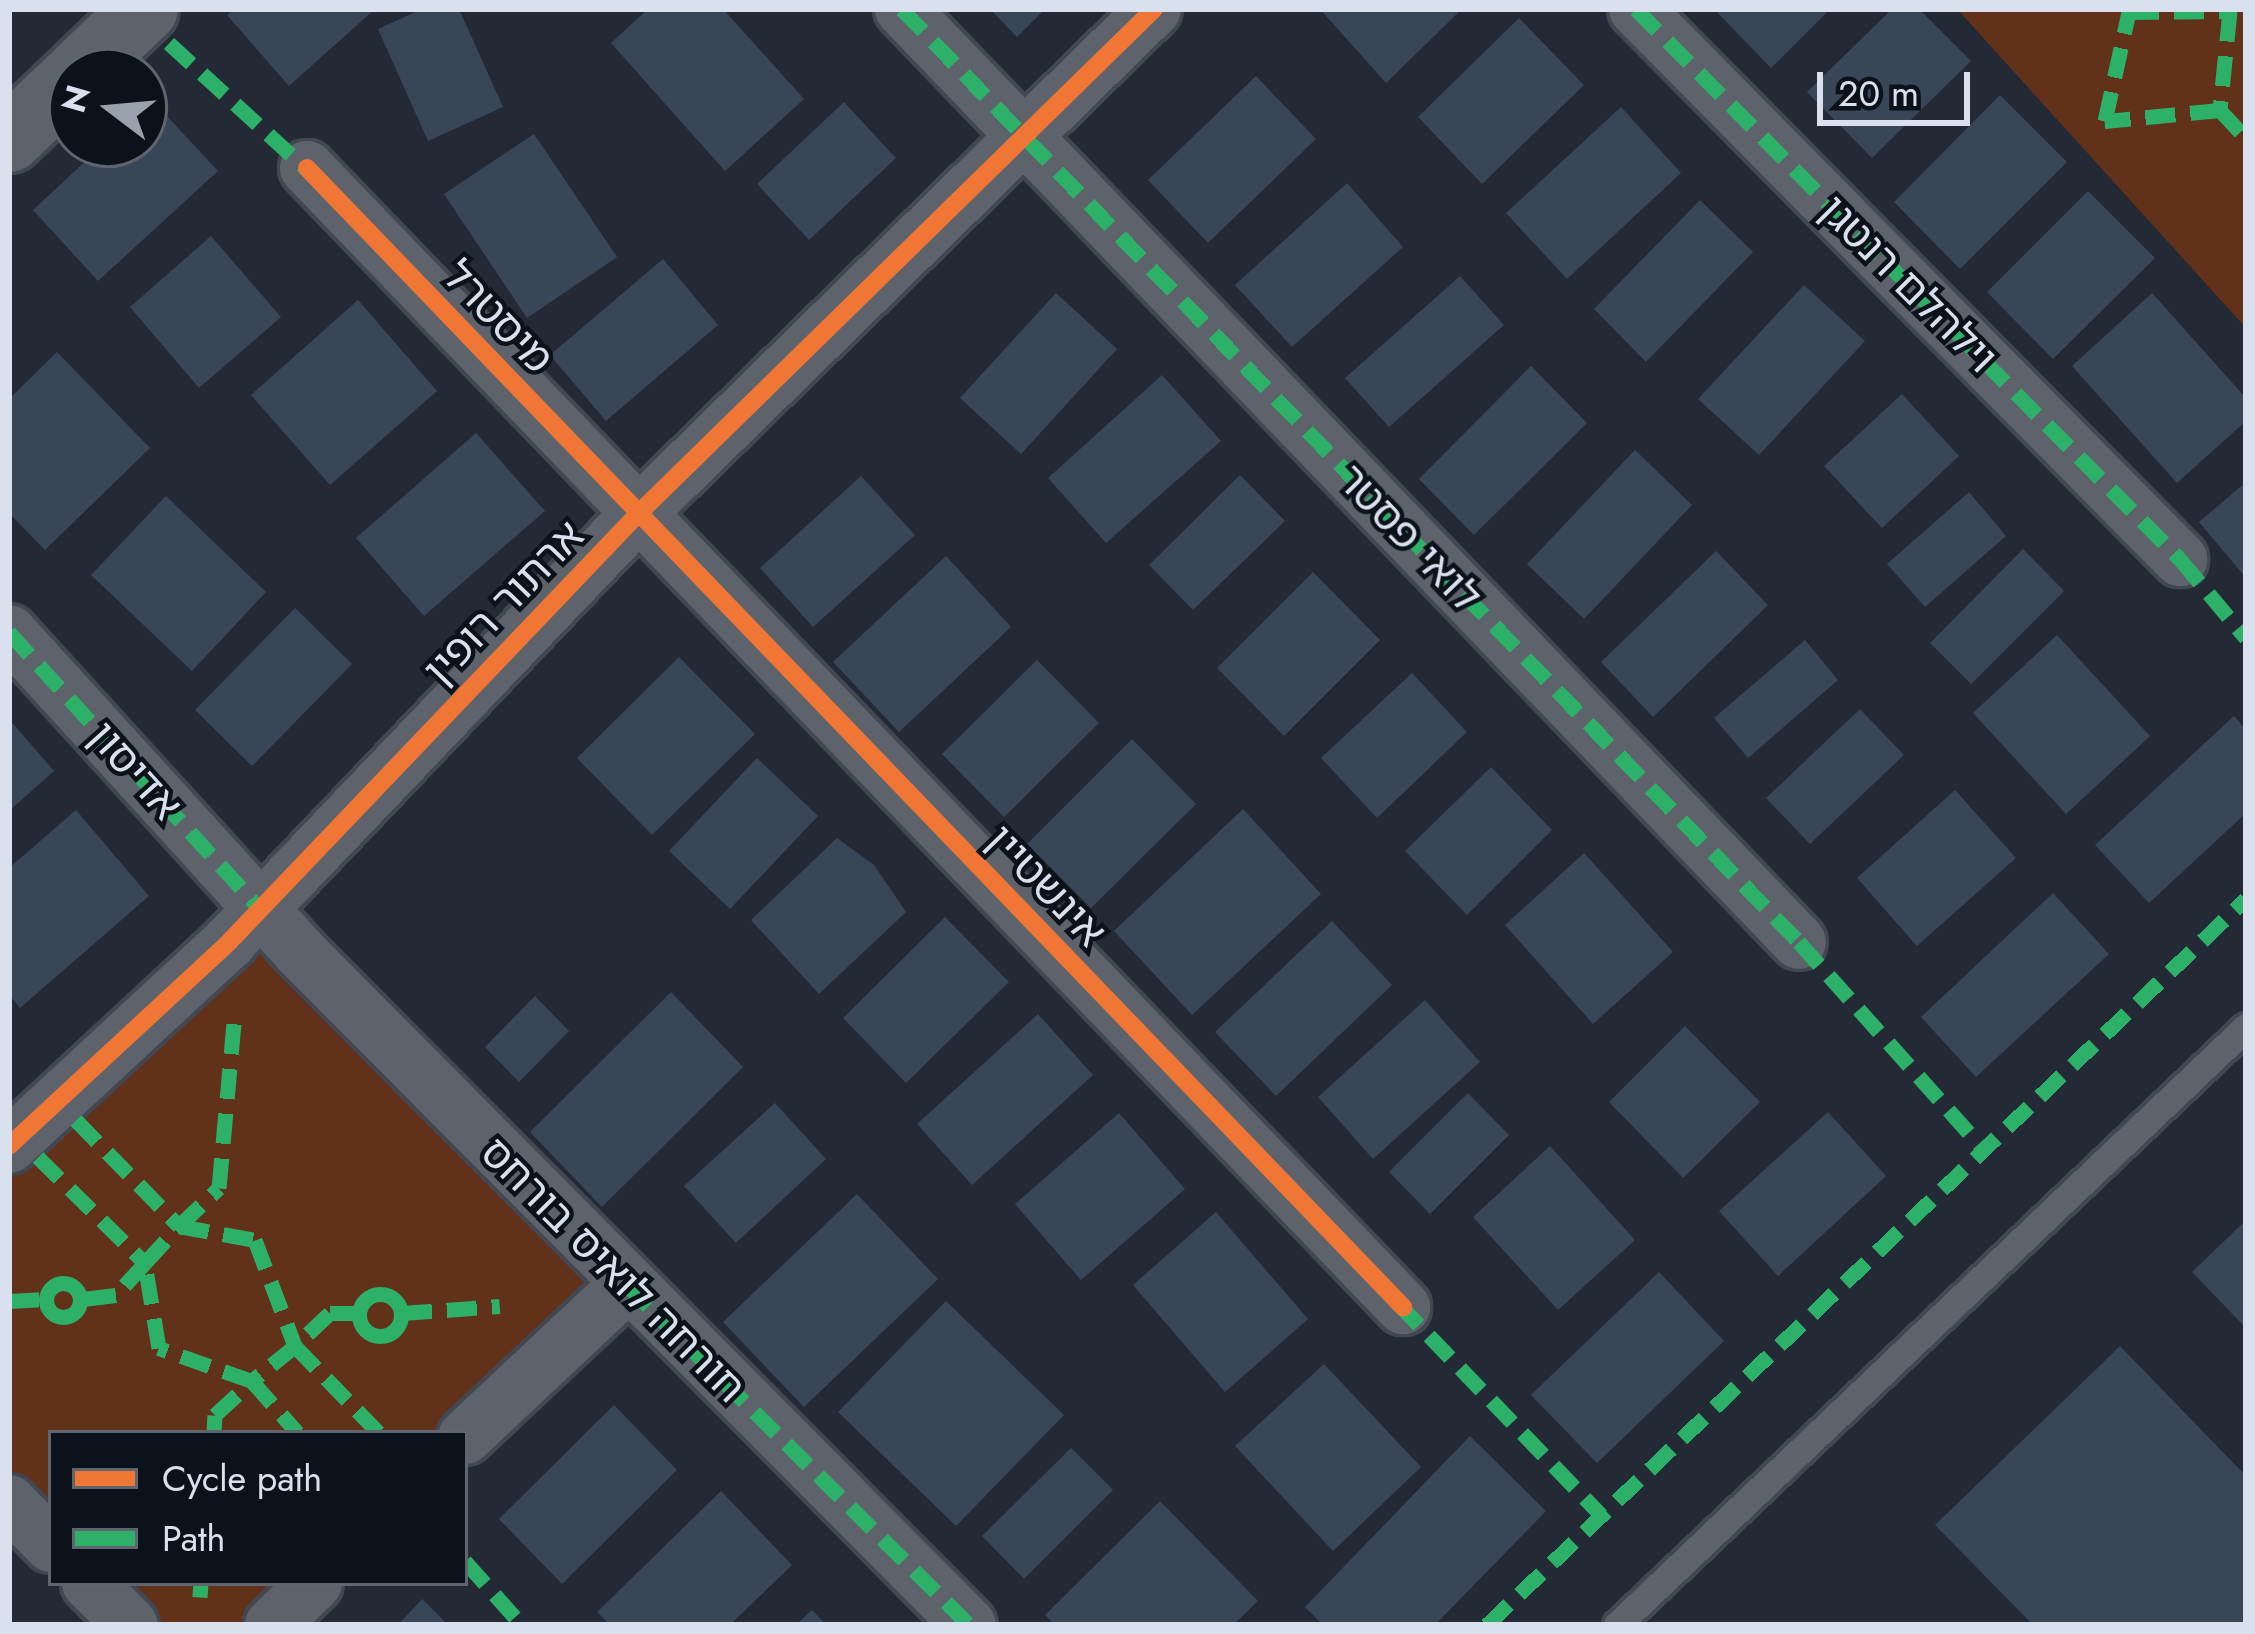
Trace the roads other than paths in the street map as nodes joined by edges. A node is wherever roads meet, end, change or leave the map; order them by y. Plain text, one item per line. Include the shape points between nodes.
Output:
1 (145, 9) edge
2 (902, 9) edge
3 (1154, 9) edge
4 (1636, 9) edge
5 (105, 48) edge
6 (48, 102) edge
7 (1018, 135) junction
8 (9, 139) edge
9 (307, 168) dead end
10 (637, 515) junction
11 (2180, 559) dead end
12 (9, 632) edge
13 (261, 910) junction
14 (1799, 942) dead end
15 (2246, 1028) edge
16 (9, 1146) edge
17 (627, 1286) junction
18 (1403, 1307) dead end
19 (468, 1434) edge
20 (9, 1502) edge
21 (48, 1541) edge
22 (92, 1586) edge
23 (312, 1586) edge
24 (131, 1625) edge
25 (272, 1625) edge
26 (968, 1625) edge
27 (1617, 1625) edge

1 - 5 street
2 - 7 street, לואי פסטר
3 - 7 street, ארתור רופין
4 - 11 street, וילהלם רנטגן
6 - 8 street
7 - 10 street, ארתור רופין
7 - 14 street, לואי פסטר
9 - 10 street, מיסטרל
10 - 13 street, ארתור רופין
10 - 18 street, אינשטיין
12 - 13 street, אדיסון
13 - 16 street, ארתור רופין
13 - 17 street, חורחה לואיס בורחס
15 - 27 lane
17 - 19 street
17 - 26 street, חורחה לואיס בורחס
20 - 21 street
22 - 24 street
23 - 25 street

